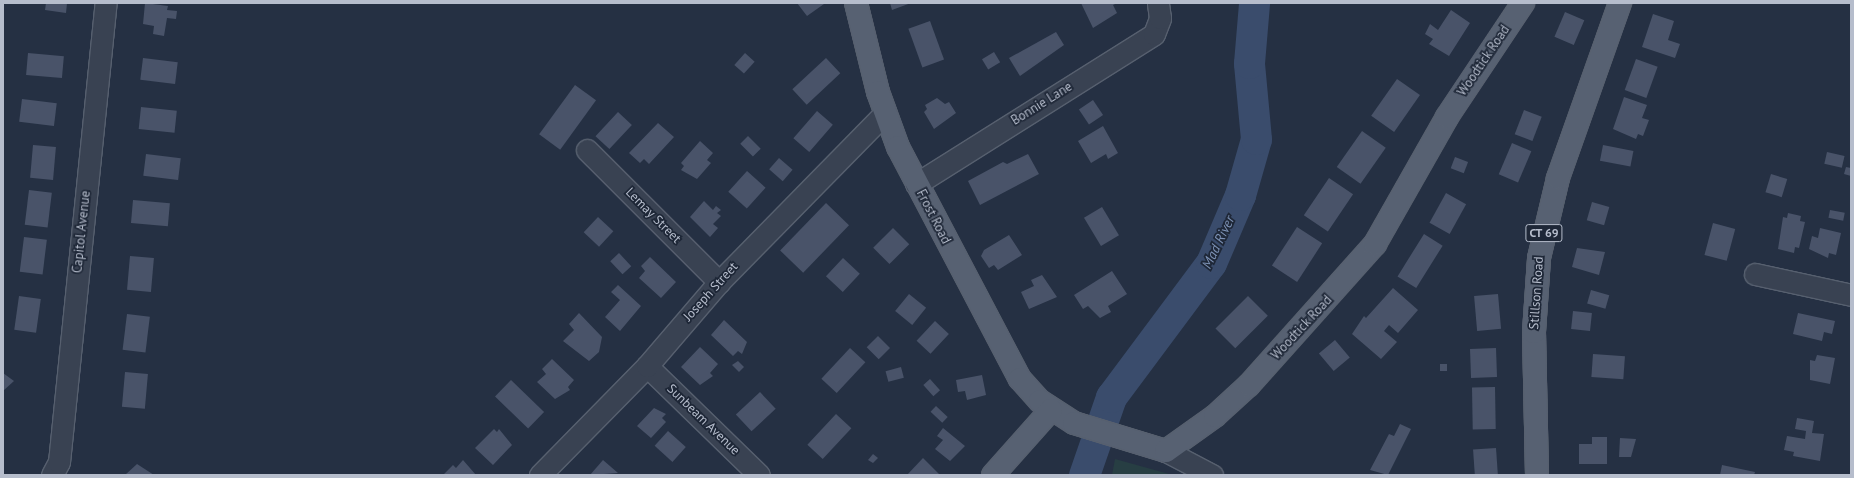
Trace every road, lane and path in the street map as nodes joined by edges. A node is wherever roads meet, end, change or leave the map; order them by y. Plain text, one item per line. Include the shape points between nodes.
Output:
1 (106, 3) edge
2 (856, 3) edge
3 (1523, 3) edge
4 (1620, 3) edge
5 (1159, 11) edge
6 (885, 113) junction
7 (587, 150) dead end
8 (916, 184) junction
9 (1754, 274) dead end
10 (719, 282) junction
11 (1851, 295) edge
12 (647, 366) junction
13 (1051, 410) junction
14 (1166, 451) junction
15 (56, 468) edge
16 (540, 475) edge
17 (760, 475) edge
18 (993, 475) edge
19 (1212, 475) edge
20 (1537, 475) edge

1 - 15 street, Capitol Avenue
2 - 6 main road, Frost Road
3 - 14 main road, Woodtick Road via 1447,117 1375,244 1249,385 1215,416
4 - 20 main road, Stillson Road / CT 69 via 1558,178 1539,258 1534,332
5 - 8 street, Bonnie Lane via 1154,34
6 - 8 main road, Frost Road
6 - 10 street, Joseph Street
7 - 10 street, Lemay Street
8 - 13 main road, Frost Road via 1020,380
9 - 11 street
10 - 12 street, Joseph Street
12 - 16 street, Joseph Street
12 - 17 street, Sunbeam Avenue
13 - 14 main road via 1080,425
13 - 18 main road
14 - 19 street

